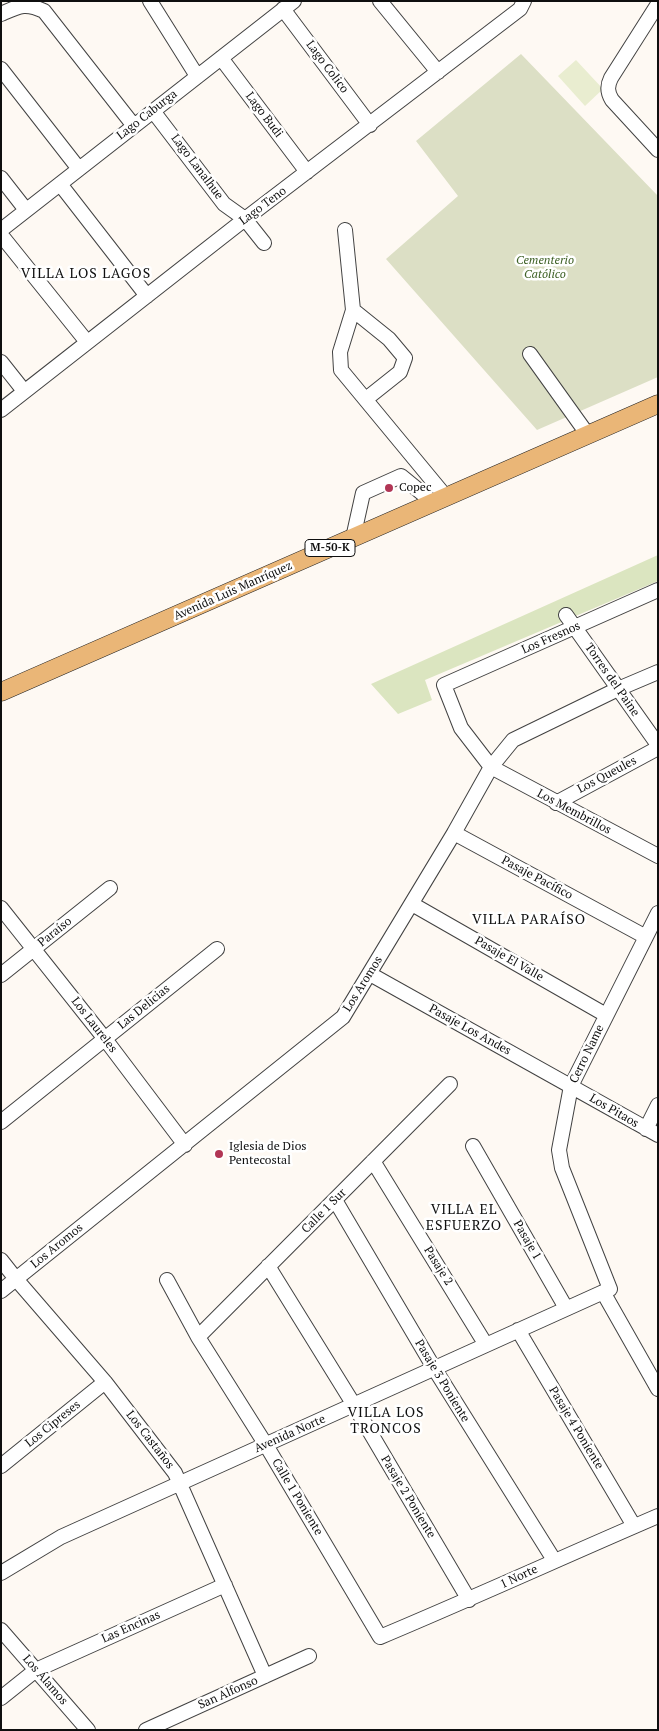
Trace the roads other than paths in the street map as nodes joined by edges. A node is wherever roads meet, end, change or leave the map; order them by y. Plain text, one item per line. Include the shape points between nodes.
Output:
1 (150, 1) edge
2 (380, 1) edge
3 (524, 1) edge
4 (658, 4) edge
5 (289, 5) edge
6 (1, 14) edge
7 (221, 58) junction
8 (1, 69) edge
9 (438, 72) junction
10 (197, 76) junction
11 (153, 111) junction
12 (370, 124) junction
13 (134, 126) junction
14 (658, 150) edge
15 (79, 169) junction
16 (307, 172) junction
17 (1, 178) edge
18 (60, 184) junction
19 (26, 210) junction
20 (245, 219) junction
21 (1, 230) edge
22 (345, 230) dead end
23 (1, 235) edge
24 (264, 243) dead end
25 (147, 296) junction
26 (353, 310) junction
27 (87, 342) junction
28 (530, 354) dead end
29 (1, 362) edge
30 (24, 392) junction
31 (366, 399) junction
32 (658, 404) edge
33 (1, 410) edge
34 (588, 435) junction
35 (440, 500) junction
36 (354, 538) junction
37 (658, 590) edge
38 (566, 615) dead end
39 (576, 626) junction
40 (658, 672) edge
41 (618, 689) junction
42 (1, 692) edge
43 (658, 747) edge
44 (490, 767) junction
45 (556, 803) junction
46 (454, 833) junction
47 (658, 856) edge
48 (110, 888) dead end
49 (412, 904) junction
50 (1, 908) edge
51 (658, 913) edge
52 (646, 937) junction
53 (34, 949) junction
54 (217, 949) dead end
55 (370, 974) junction
56 (1, 975) edge
57 (606, 1015) junction
58 (105, 1039) junction
59 (450, 1084) dead end
60 (571, 1086) junction
61 (658, 1105) edge
62 (1, 1122) edge
63 (652, 1132) edge
64 (185, 1145) junction
65 (474, 1146) dead end
66 (374, 1161) junction
67 (335, 1200) junction
68 (1, 1260) edge
69 (268, 1266) junction
70 (16, 1280) junction
71 (167, 1280) dead end
72 (606, 1290) junction
73 (1, 1291) edge
74 (566, 1308) junction
75 (518, 1330) junction
76 (198, 1337) junction
77 (486, 1345) junction
78 (434, 1368) junction
79 (105, 1382) junction
80 (658, 1389) edge
81 (354, 1405) junction
82 (266, 1445) junction
83 (1, 1466) edge
84 (180, 1484) junction
85 (658, 1516) edge
86 (634, 1526) junction
87 (554, 1560) junction
88 (1, 1573) edge
89 (225, 1585) junction
90 (470, 1600) junction
91 (1, 1630) edge
92 (380, 1637) joint
93 (309, 1656) dead end
94 (36, 1670) junction
95 (265, 1676) junction
96 (1, 1698) edge
97 (88, 1730) edge
98 (146, 1730) edge

1 - 10 street
2 - 9 street
3 - 9 street, Lago Teno via 520,10
4 - 14 street via 608,84 612,100
5 - 7 street, Lago Caburga
5 - 12 street, Lago Colico
6 - 13 street via 21,5 44,11
7 - 10 street, Lago Caburga
7 - 16 street, Lago Budi
8 - 15 street
9 - 12 street, Lago Teno
10 - 11 street, Lago Caburga
11 - 13 street, Lago Caburga
11 - 20 street, Lago Lanalhue via 224,204
12 - 16 street, Lago Teno
13 - 15 street, Lago Caburga
15 - 18 street, Lago Caburga
16 - 20 street, Lago Teno
17 - 19 street
18 - 19 street, Lago Caburga
18 - 25 street
19 - 21 street, Lago Caburga
20 - 24 street, Lago Lanalhue
20 - 25 street, Lago Teno
22 - 26 street
23 - 27 street
25 - 27 street, Lago Teno
26 - 31 street via 340,352 341,370
26 - 31 street via 390,338 405,358 400,372
27 - 30 street, Lago Teno
28 - 34 street
29 - 30 street
30 - 33 street, Lago Teno
31 - 35 street
32 - 34 main road, Avenida Luis Manríquez / M-50-K
34 - 35 main road, Avenida Luis Manríquez / M-50-K
35 - 36 main road, Avenida Luis Manríquez / M-50-K
35 - 36 street via 401,476 371,489 363,493
36 - 42 main road, Avenida Luis Manríquez / M-50-K
37 - 39 street, Los Fresnos
38 - 39 street, Torres del Paine
39 - 41 street, Torres del Paine
39 - 44 street, Los Fresnos via 444,685 461,728
40 - 41 street, Los Aromos
41 - 43 street, Torres del Paine
41 - 44 street, Los Aromos via 519,736 508,744
43 - 45 street, Los Queules
44 - 45 street, Los Membrillos
44 - 46 street, Los Aromos
45 - 47 street, Los Membrillos
46 - 49 street, Los Aromos
46 - 52 street, Pasaje Pacífico
48 - 53 street, Paraíso
49 - 55 street, Los Aromos
49 - 57 street, Pasaje El Valle
50 - 53 street, Los Laureles
51 - 52 street, Cerro Name
52 - 57 street, Cerro Name
53 - 56 street, Paraíso
53 - 58 street, Los Laureles
54 - 58 street, Las Delicias
55 - 60 street, Pasaje Los Andes
55 - 64 street, Los Aromos via 343,1017
57 - 60 street, Cerro Name
58 - 62 street, Las Delicias
58 - 64 street, Los Laureles
59 - 66 street, Calle 1 Sur
60 - 63 street, Los Pitaos
60 - 72 street, Cerro Name via 560,1157
61 - 63 street
64 - 70 street, Los Aromos
65 - 74 street, Pasaje 1
66 - 67 street, Calle 1 Sur
66 - 77 street, Pasaje 2
67 - 69 street, Calle 1 Sur
67 - 78 street, Pasaje 3 Poniente
68 - 70 street, Los Castaños
69 - 76 street, Calle 1 Sur
69 - 81 street, Pasaje 2 Poniente
70 - 73 street, Los Aromos
70 - 79 street, Los Castaños
71 - 76 street, Calle 1 Poniente
72 - 74 street, Avenida Norte
72 - 80 street, Cerro Name
74 - 75 street, Avenida Norte
75 - 77 street, Avenida Norte
75 - 86 street, Pasaje 4 Poniente
76 - 82 street, Calle 1 Poniente
77 - 78 street, Avenida Norte
78 - 81 street, Avenida Norte
78 - 87 street, Pasaje 3 Poniente
79 - 83 street, Los Cipreses
79 - 84 street, Los Castaños via 170,1465
81 - 82 street, Avenida Norte
81 - 90 street, Pasaje 2 Poniente
82 - 84 street, Avenida Norte
82 - 92 street, Calle 1 Poniente
84 - 88 street, Avenida Norte via 61,1537
84 - 89 street, Los Castaños
85 - 86 street, 1 Norte
86 - 87 street, 1 Norte
87 - 90 street, 1 Norte
89 - 94 street, Las Encinas
89 - 95 street, Los Castaños
90 - 92 street, 1 Norte
91 - 94 street, Los Álamos
93 - 95 street, San Alfonso
94 - 96 street, Las Encinas
94 - 97 street, Los Álamos
95 - 98 street, San Alfonso

